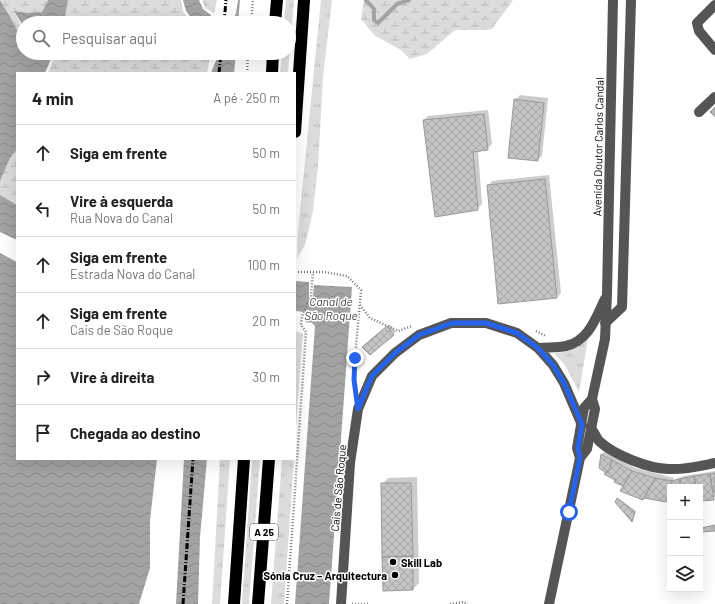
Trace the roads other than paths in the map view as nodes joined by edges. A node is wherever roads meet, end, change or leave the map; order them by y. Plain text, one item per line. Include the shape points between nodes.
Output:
1 (277, 0) edge
2 (304, 0) edge
3 (613, 0) edge
4 (631, 0) edge
5 (715, 5) edge
6 (276, 16) edge
7 (715, 50) edge
8 (273, 60) edge
9 (272, 72) edge
10 (715, 97) edge
11 (699, 112) dead end
12 (296, 117) edge
13 (607, 294) junction
14 (605, 323) junction
15 (538, 348) junction
16 (586, 426) junction
17 (244, 460) edge
18 (269, 460) edge
19 (715, 463) edge
20 (234, 604) edge
21 (258, 604) edge
22 (341, 604) edge
23 (549, 604) edge

1 - 6 highway
2 - 12 highway
3 - 13 street, Avenida Doutor Carlos Candal
4 - 14 street via 622,307
5 - 7 street via 697,23 699,31
8 - 9 highway
10 - 11 street
13 - 14 street, Avenida Doutor Carlos Candal
13 - 15 street, Avenida Doutor Carlos Candal via 588,332 580,340 567,346
14 - 16 street, Avenida Doutor Carlos Candal via 592,399 595,410
15 - 16 street via 553,365
15 - 22 street, Cais de São Roque via 517,333 486,323 452,323 419,335 395,353 372,376 358,409 350,463
16 - 19 street via 599,440 622,456 643,465 670,470
16 - 23 street, Avenida Doutor Carlos Candal via 587,449 580,458
17 - 20 highway, A 25
18 - 21 highway, A 25

